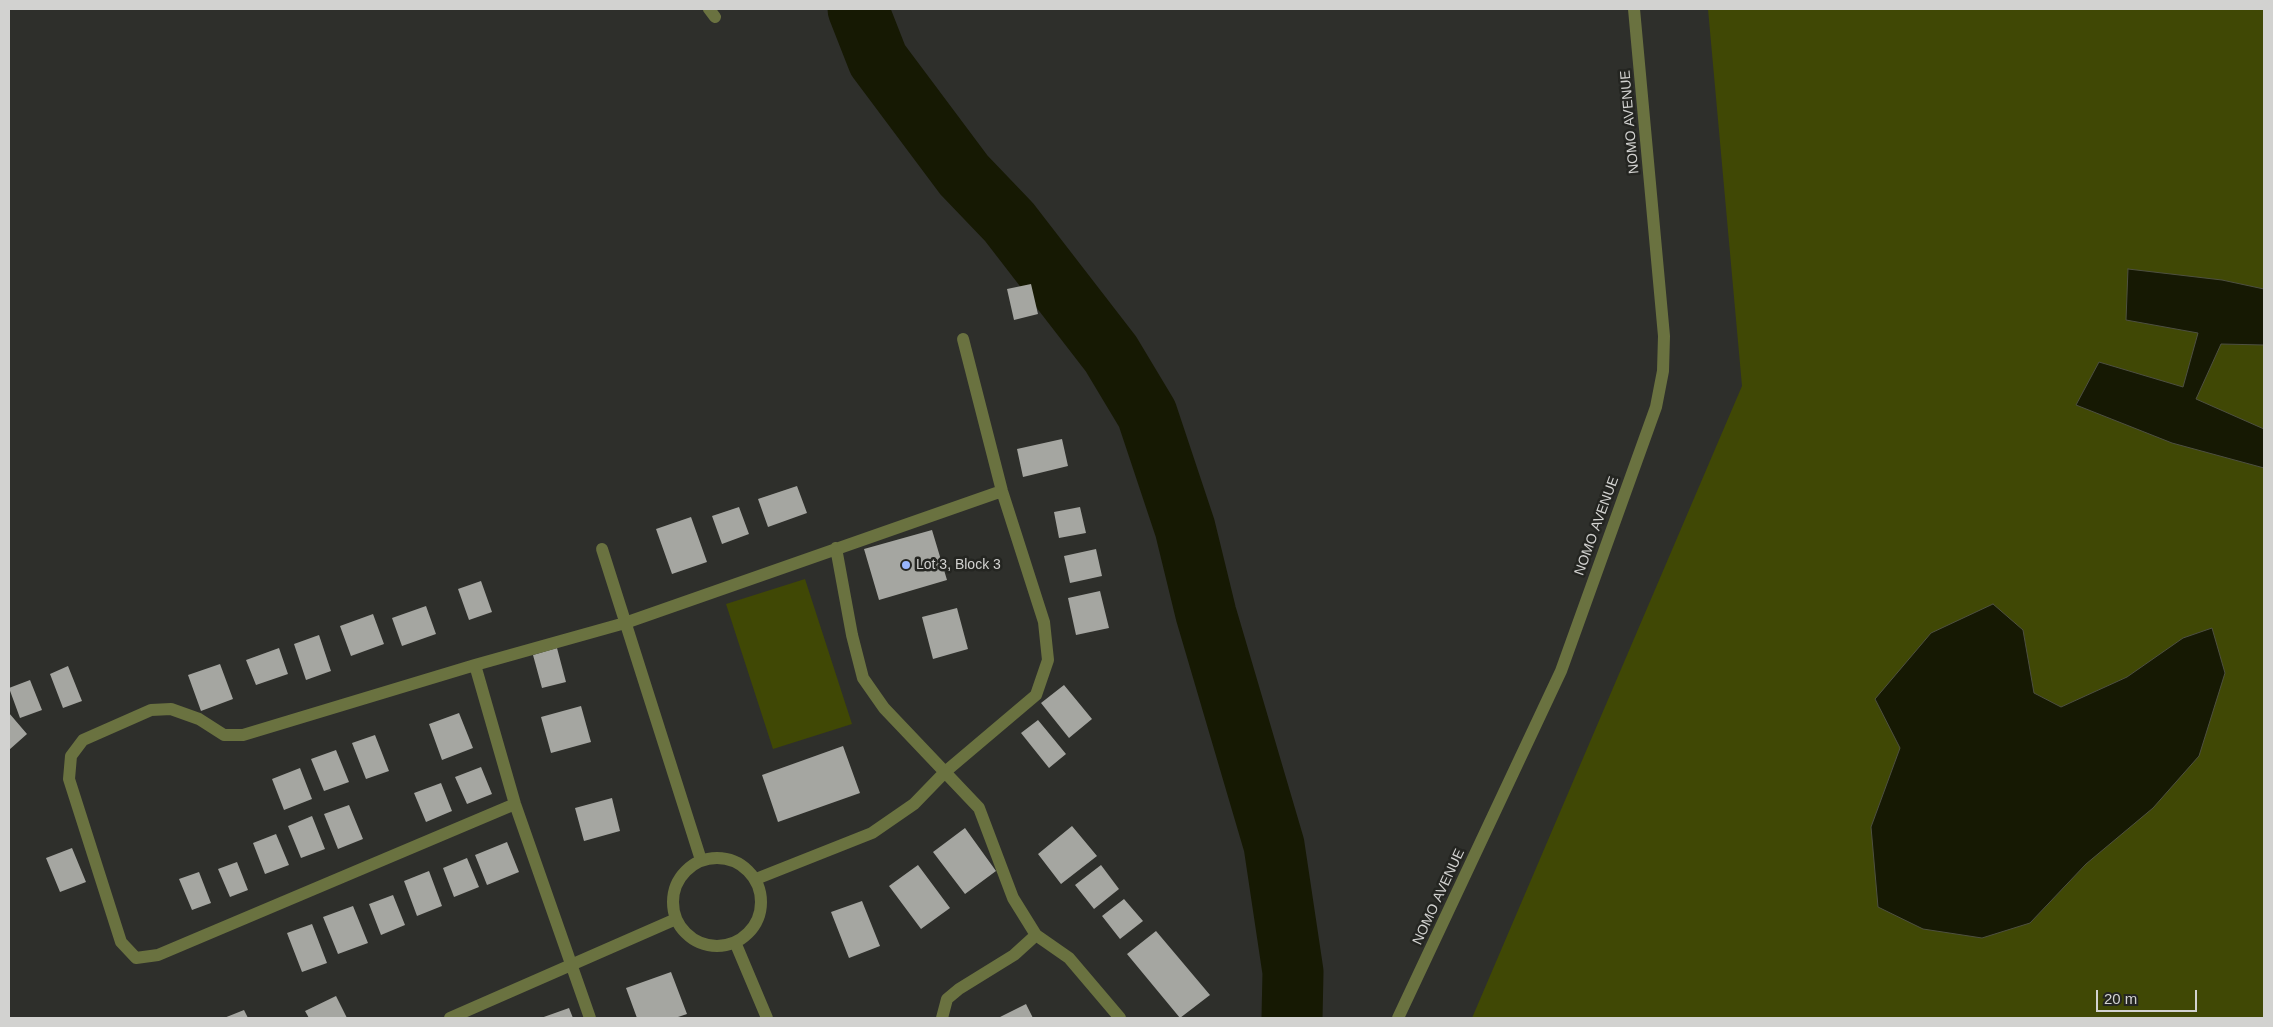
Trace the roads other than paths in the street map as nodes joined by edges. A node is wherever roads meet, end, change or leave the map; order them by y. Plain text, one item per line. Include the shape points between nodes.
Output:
1 (1634, 9) edge
2 (963, 339) dead end
3 (1002, 491) junction
4 (836, 548) junction
5 (602, 549) dead end
6 (625, 623) junction
7 (475, 665) junction
8 (945, 772) junction
9 (514, 804) junction
10 (701, 860) junction
11 (756, 879) junction
12 (676, 918) junction
13 (1036, 935) junction
14 (735, 942) junction
15 (570, 965) junction
16 (450, 1018) edge
17 (590, 1018) edge
18 (767, 1018) edge
19 (942, 1018) edge
20 (1120, 1018) edge
21 (1398, 1018) edge

1 - 21 street, NOMO AVENUE via 1664,336 1663,371 1656,407 1561,671
2 - 3 street
3 - 4 street
3 - 8 street via 1044,622 1048,660 1036,695
4 - 6 street
4 - 8 street via 863,678 884,708
5 - 6 street
6 - 7 street
6 - 10 street
7 - 9 street
7 - 9 street via 244,735 224,735 199,719 171,710 151,710 83,740 71,756 69,780 120,942 136,958 158,955
8 - 11 street via 914,804 872,833
8 - 13 street via 979,808 1013,898
9 - 15 street
10 - 11 street via 718,857 733,860
10 - 12 street via 684,873 676,885 673,899
11 - 14 street via 762,895 762,908 748,934
12 - 14 street via 697,942 720,946
12 - 15 street
13 - 19 street via 1014,954 947,999
13 - 20 street via 1069,958
14 - 18 street
15 - 16 street
15 - 17 street

